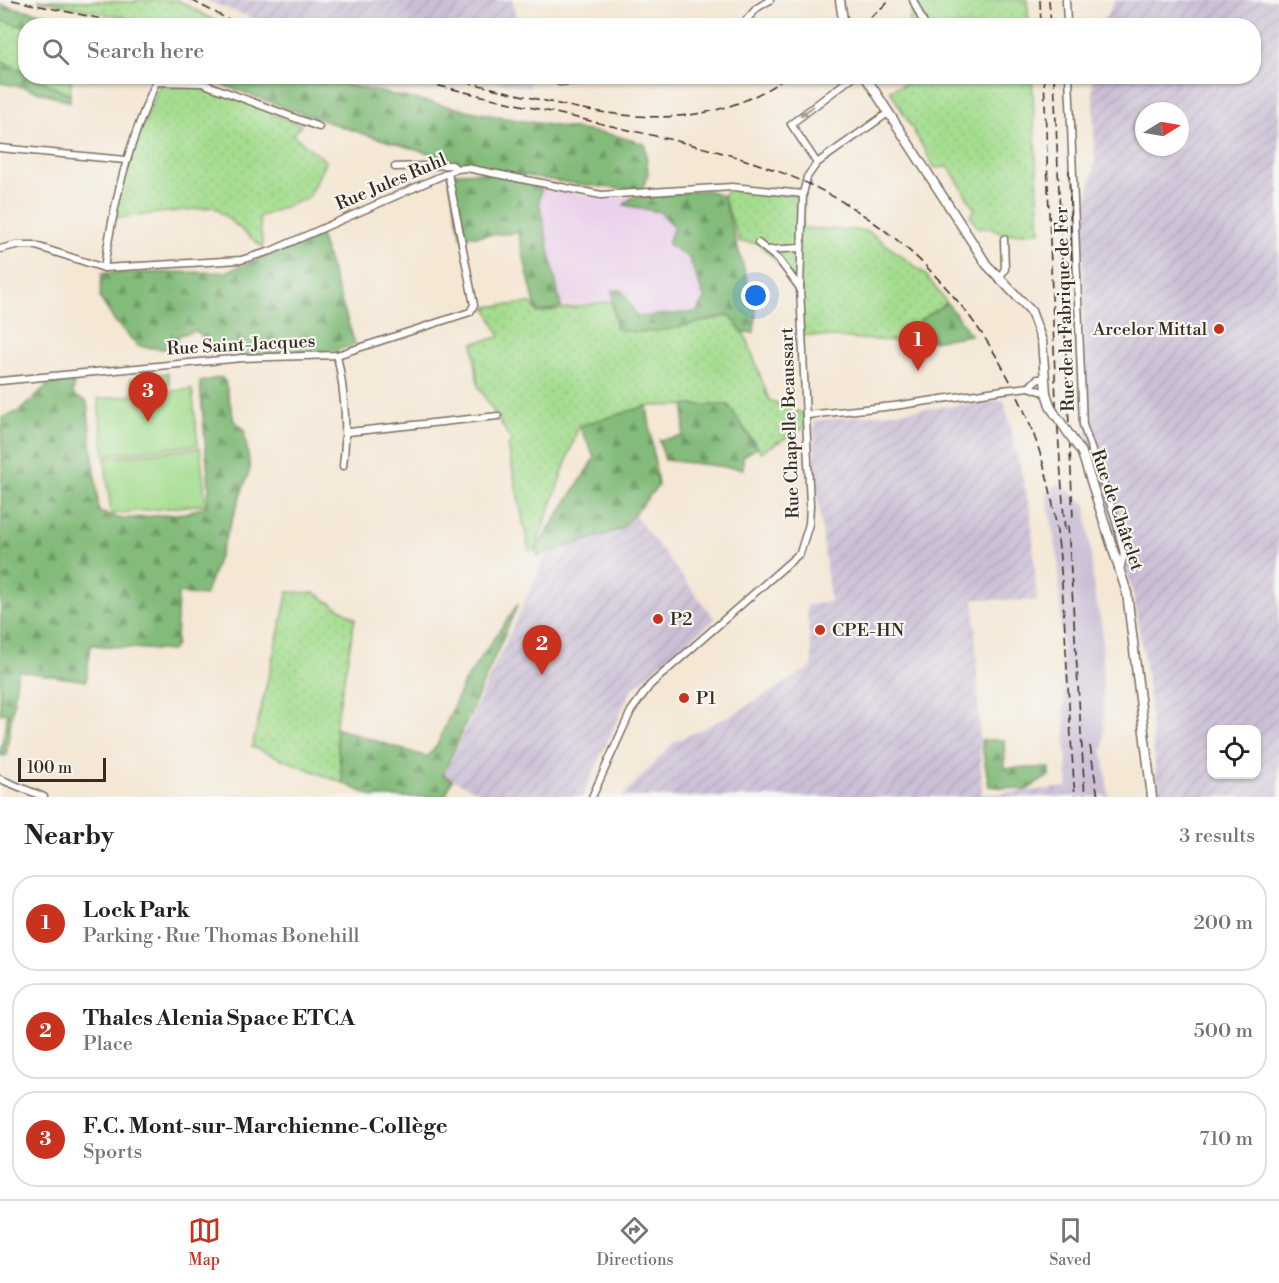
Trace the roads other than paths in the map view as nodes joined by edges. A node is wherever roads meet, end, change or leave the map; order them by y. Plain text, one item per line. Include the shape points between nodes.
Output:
1 (770, 0) edge
2 (840, 0) edge
3 (913, 0) edge
4 (1066, 0) edge
5 (748, 18) edge
6 (843, 18) edge
7 (921, 18) edge
8 (1067, 18) edge
9 (155, 84) edge
10 (205, 84) edge
11 (844, 84) edge
12 (870, 84) edge
13 (1069, 84) edge
14 (888, 113) junction
15 (319, 127) dead end
16 (0, 148) edge
17 (125, 160) junction
18 (817, 164) junction
19 (395, 167) dead end
20 (457, 169) junction
21 (448, 173) junction
22 (803, 194) junction
23 (1004, 239) dead end
24 (758, 243) dead end
25 (800, 248) junction
26 (0, 249) edge
27 (767, 250) junction
28 (104, 268) junction
29 (999, 278) junction
30 (800, 288) junction
31 (337, 355) junction
32 (1045, 379) junction
33 (0, 381) edge
34 (1029, 387) junction
35 (1046, 393) junction
36 (807, 415) junction
37 (498, 416) dead end
38 (348, 432) junction
39 (343, 466) dead end
40 (1120, 571) junction
41 (0, 779) edge
42 (44, 797) edge
43 (592, 797) edge
44 (1152, 797) edge

1 - 5 street
2 - 6 main road
3 - 7 street
4 - 8 street
9 - 17 street
10 - 15 street
11 -> 18 street via 791,124
12 - 14 main road, Rue de Châtelet
13 - 40 street, Rue de la Fabrique de Fer via 1083,426 1115,517 1124,554
14 - 18 street, Rue Chapelle Beaussart
14 - 29 main road, Rue de Châtelet via 985,263
16 - 17 street
17 - 28 street
18 - 22 street, Rue Chapelle Beaussart via 807,177
19 - 20 street via 452,165
20 - 21 street, Rue Jules Ruhl
20 - 22 street, Rue Jules Ruhl via 489,171 601,195 732,187
21 - 28 street, Rue Jules Ruhl via 256,256
21 - 31 street, Rue Saint-Jacques via 474,305 470,312
22 - 25 street, Rue Chapelle Beaussart
23 - 29 street via 1005,268
24 - 27 street
25 - 27 street
25 - 30 street, Rue Chapelle Beaussart
26 - 28 street, Rue Jules Ruhl via 33,245
27 - 30 street
29 - 32 main road, Rue de Châtelet via 1031,311 1042,341
30 - 36 street, Rue Chapelle Beaussart
31 - 33 street, Rue Saint-Jacques via 242,358
31 - 38 street
32 - 34 street
32 - 35 main road, Rue de Châtelet
34 - 35 street
34 - 36 street, bridge
35 - 40 main road, Rue de Châtelet, bridge via 1051,408 1082,453
36 - 43 street, Rue Chapelle Beaussart via 810,514 800,553 650,685 631,711
37 - 38 street
38 - 39 street
40 - 44 main road, Rue de Châtelet via 1127,593
41 - 42 street

